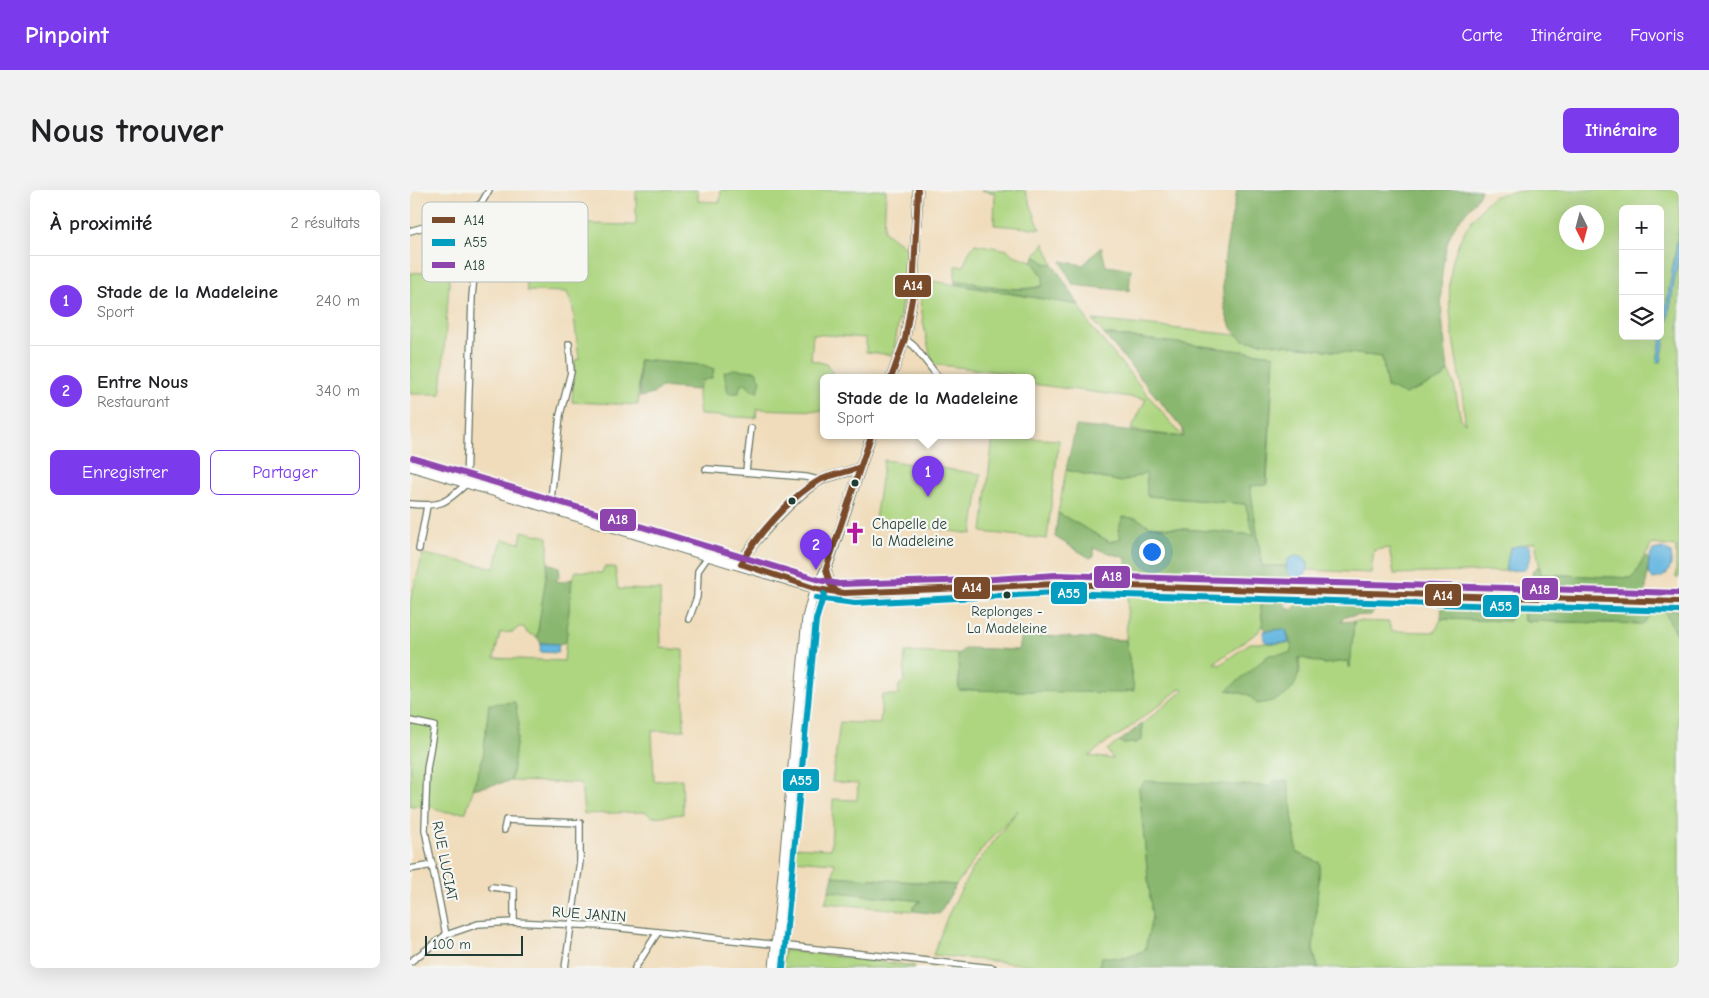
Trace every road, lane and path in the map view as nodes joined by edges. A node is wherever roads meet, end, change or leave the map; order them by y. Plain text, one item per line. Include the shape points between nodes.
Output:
1 (489, 190) edge
2 (918, 190) edge
3 (483, 202) edge
4 (474, 282) edge
5 (904, 339) junction
6 (569, 344) dead end
7 (892, 374) edge
8 (936, 374) edge
9 (751, 428) dead end
10 (870, 439) edge
11 (410, 466) edge
12 (860, 467) junction
13 (706, 469) dead end
14 (746, 470) junction
15 (818, 480) junction
16 (466, 484) junction
17 (410, 504) edge
18 (427, 506) junction
19 (550, 509) junction
20 (419, 549) dead end
21 (709, 555) junction
22 (741, 564) junction
23 (826, 569) junction
24 (817, 589) junction
25 (838, 593) junction
26 (1679, 602) edge
27 (689, 619) dead end
28 (410, 721) edge
29 (504, 830) dead end
30 (433, 866) junction
31 (410, 869) edge
32 (492, 887) dead end
33 (514, 922) junction
34 (572, 924) junction
35 (658, 932) junction
36 (446, 935) junction
37 (776, 945) junction
38 (923, 961) junction
39 (410, 962) edge
40 (565, 968) edge
41 (635, 968) edge
42 (774, 968) edge
43 (918, 968) edge
44 (993, 968) edge

1 - 3 street
2 - 5 main road via 914,279
4 - 16 street
5 - 7 main road
5 - 8 street via 914,346
6 - 19 street via 571,372 560,415
9 - 14 street
10 - 12 main road
11 - 16 main road
12 - 15 main road
12 - 23 main road
13 - 14 street
14 - 15 street
15 - 22 main road via 788,507 749,550
16 - 18 street via 442,504
16 - 19 main road
17 - 18 street
18 - 20 street
19 - 21 main road
21 - 22 main road
21 - 27 street via 698,572 697,597
22 - 24 main road
23 - 24 main road
23 - 25 main road via 830,584
24 - 25 main road
24 - 37 main road via 807,618
25 - 26 main road via 1057,584
28 - 30 street, RUE LUCIAT via 434,726 424,814
29 - 34 street via 506,820 580,823 580,861
30 - 31 street
30 - 36 street, RUE LUCIAT
32 - 33 street via 514,890
33 - 34 street, RUE JANIN
33 - 36 street, RUE JANIN via 478,924
34 - 35 street, RUE JANIN
34 - 40 street
35 - 37 street, RUE JANIN
35 - 41 street
36 - 39 street, RUE JANIN
37 - 38 street, RUE JANIN
37 - 42 main road
38 - 43 street
38 - 44 street, RUE JANIN

